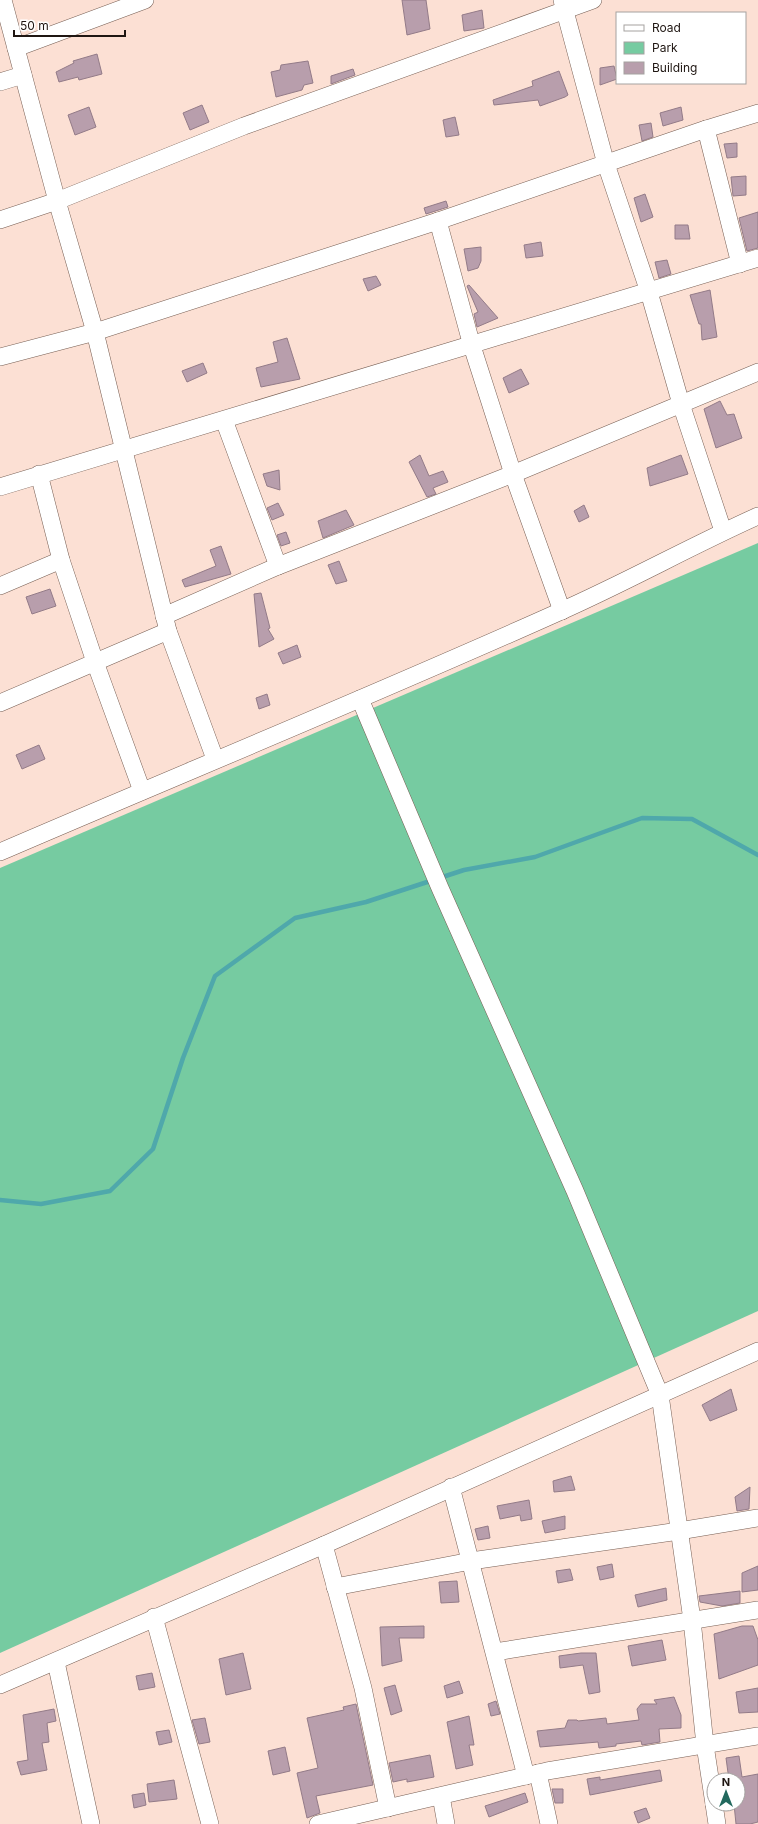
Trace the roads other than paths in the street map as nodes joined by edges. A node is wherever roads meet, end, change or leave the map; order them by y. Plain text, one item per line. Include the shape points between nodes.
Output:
1 (145, 0) edge
2 (593, 0) edge
3 (3, 5) edge
4 (563, 5) edge
5 (16, 48) junction
6 (23, 75) junction
7 (0, 82) edge
8 (758, 113) edge
9 (706, 129) junction
10 (606, 164) junction
11 (57, 201) junction
12 (0, 220) edge
13 (438, 221) junction
14 (758, 258) edge
15 (740, 264) junction
16 (649, 292) junction
17 (95, 332) junction
18 (472, 346) junction
19 (0, 357) edge
20 (758, 372) edge
21 (681, 404) junction
22 (224, 420) junction
23 (122, 450) junction
24 (39, 474) junction
25 (513, 474) junction
26 (0, 486) edge
27 (758, 516) edge
28 (723, 531) junction
29 (61, 560) junction
30 (278, 566) junction
31 (0, 586) edge
32 (562, 611) junction
33 (166, 623) junction
34 (95, 662) junction
35 (360, 699) junction
36 (0, 703) edge
37 (215, 759) junction
38 (142, 791) junction
39 (0, 852) edge
40 (758, 1350) edge
41 (660, 1395) junction
42 (451, 1487) junction
43 (758, 1518) edge
44 (679, 1531) junction
45 (324, 1545) junction
46 (471, 1561) junction
47 (335, 1587) junction
48 (758, 1610) edge
49 (154, 1617) junction
50 (692, 1620) junction
51 (495, 1652) junction
52 (56, 1662) junction
53 (0, 1685) edge
54 (758, 1736) edge
55 (704, 1745) junction
56 (709, 1772) edge
57 (532, 1774) junction
58 (441, 1796) junction
59 (388, 1808) junction
60 (715, 1812) edge
61 (328, 1823) edge
62 (91, 1824) edge
63 (210, 1824) edge
64 (446, 1824) edge
65 (549, 1824) edge
66 (717, 1824) edge

1 - 5 street
2 - 4 street
3 - 5 street
4 - 10 street
4 - 11 street via 244,126
5 - 6 street
6 - 7 street
6 - 11 street
8 - 9 street
9 - 10 street
9 - 15 street
10 - 13 street
10 - 16 street
11 - 12 street
11 - 17 street
13 - 17 street
13 - 18 street
14 - 15 street
15 - 16 street
16 - 18 street
16 - 21 street
17 - 19 street
17 - 23 street
18 - 22 street
18 - 25 street
20 - 21 street
21 - 25 street
21 - 28 street
22 - 23 street
22 - 30 street
23 - 24 street
23 - 33 street
24 - 26 street
24 - 29 street
25 - 30 street
25 - 32 street
27 - 28 street
28 - 32 street
29 - 31 street
29 - 34 street
30 - 33 street
32 - 35 street
33 - 34 street
33 - 37 street
34 - 36 street
34 - 38 street
35 - 37 street
35 - 41 street via 440,888 575,1191
37 - 38 street
38 - 39 street
40 - 41 street
41 - 42 street
41 - 44 street
42 - 45 street
42 - 46 street
43 - 44 street
44 - 46 street
44 - 50 street
45 - 47 street
45 - 49 street
46 - 47 street
46 - 51 street
47 - 59 street via 363,1688
48 - 50 street
49 - 52 street
49 - 63 street
50 - 51 street
50 - 55 street
51 - 57 street
52 - 53 street
52 - 62 street
54 - 55 street
55 - 56 street
55 - 57 street
57 - 58 street
57 - 65 street
58 - 59 street
58 - 64 street
59 - 61 street
60 - 66 street

